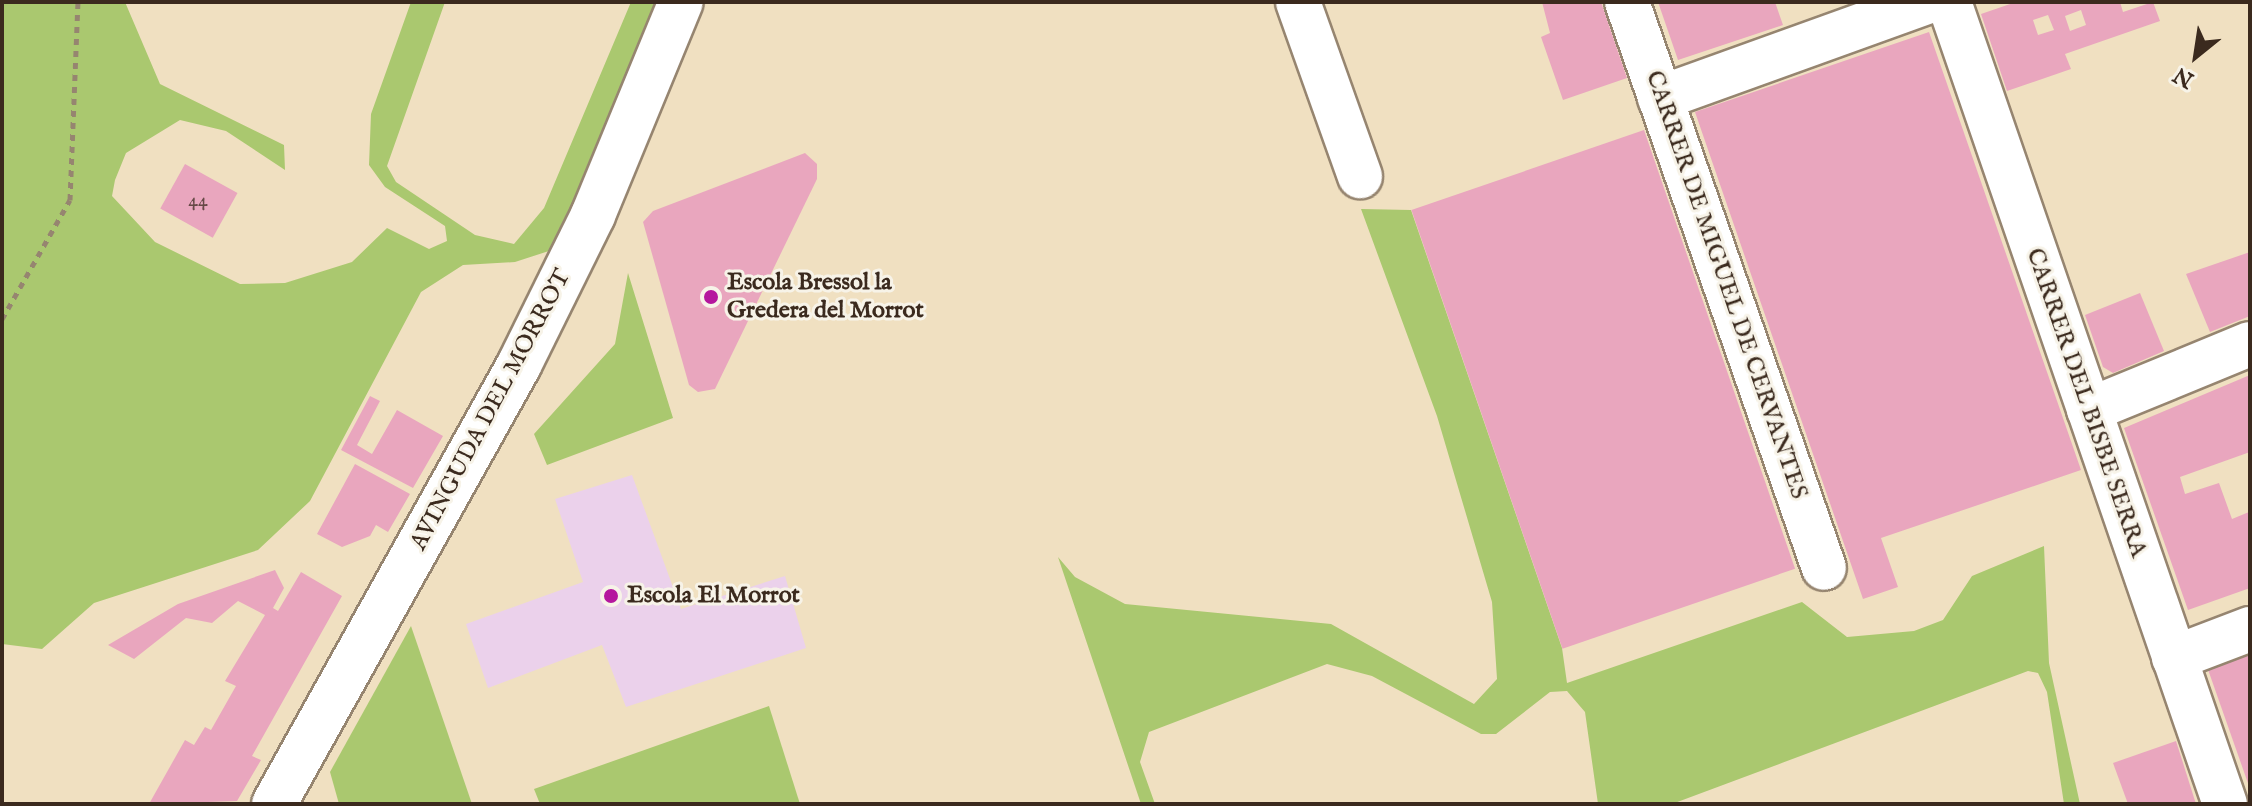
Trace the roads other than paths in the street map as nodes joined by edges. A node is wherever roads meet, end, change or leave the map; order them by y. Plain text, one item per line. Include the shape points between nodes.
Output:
1 (681, 2) edge
2 (1298, 2) edge
3 (1627, 2) edge
4 (1927, 2) edge
5 (1949, 2) edge
6 (1660, 98) junction
7 (1360, 176) dead end
8 (2250, 344) edge
9 (2089, 410) junction
10 (1824, 568) dead end
11 (2250, 629) edge
12 (2174, 658) junction
13 (303, 784) edge
14 (274, 804) edge
15 (2225, 804) edge

1 - 13 street, AVINGUDA DEL MORROT via 593,215
2 - 7 street
3 - 6 street, CARRER DE MIGUEL DE CERVANTES
4 - 6 street
5 - 9 street, CARRER DEL BISBE SERRA
6 - 10 street, CARRER DE MIGUEL DE CERVANTES
8 - 9 street
9 - 12 street, CARRER DEL BISBE SERRA
11 - 12 street
12 - 15 street, CARRER DEL BISBE SERRA
13 - 14 street, AVINGUDA DEL MORROT

